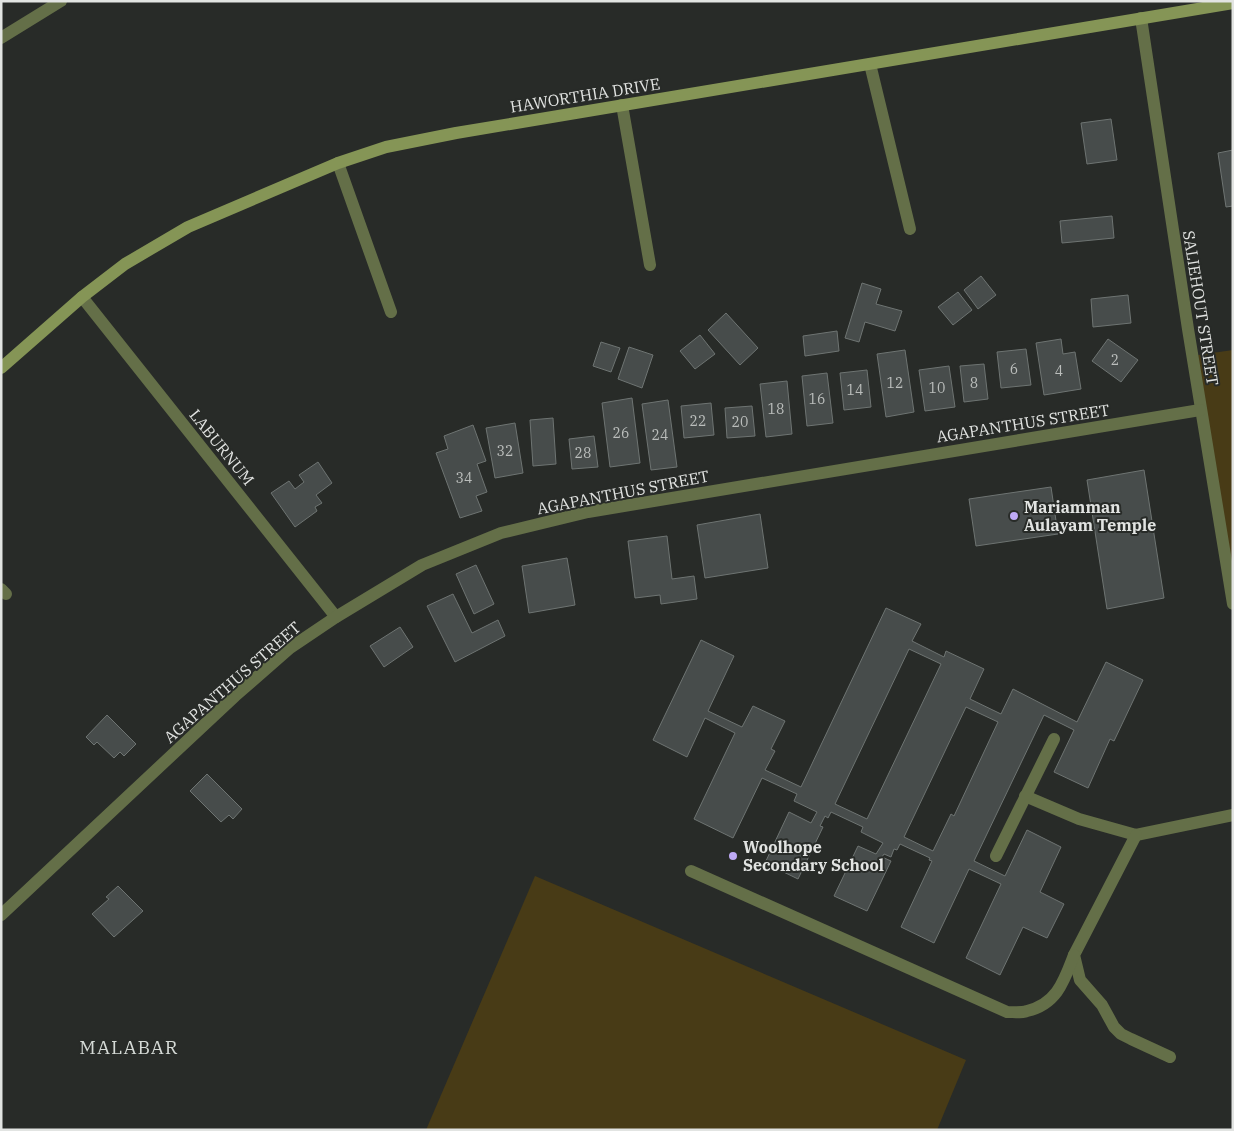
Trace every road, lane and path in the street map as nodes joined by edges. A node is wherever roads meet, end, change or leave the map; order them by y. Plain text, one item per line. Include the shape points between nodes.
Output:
1 (61, 1) edge
2 (1233, 3) edge
3 (1141, 18) junction
4 (1, 38) edge
5 (870, 64) junction
6 (622, 105) junction
7 (338, 163) junction
8 (910, 229) dead end
9 (650, 266) dead end
10 (82, 297) junction
11 (391, 312) dead end
12 (1, 368) edge
13 (1200, 410) junction
14 (1233, 604) edge
15 (336, 617) junction
16 (1054, 739) dead end
17 (1025, 796) junction
18 (1233, 815) edge
19 (1136, 835) junction
20 (996, 856) dead end
21 (691, 871) dead end
22 (1, 915) edge
23 (1074, 956) junction
24 (1170, 1057) dead end

1 - 4 street
2 - 3 street, HAWORTHIA DRIVE
3 - 5 street, HAWORTHIA DRIVE
3 - 13 street, SALIEHOUT STREET
5 - 6 street, HAWORTHIA DRIVE
5 - 8 street
6 - 7 street, HAWORTHIA DRIVE via 456,132 386,147
6 - 9 street
7 - 10 street, HAWORTHIA DRIVE via 188,227 125,264
7 - 11 street
10 - 12 street, HAWORTHIA DRIVE
10 - 15 street, LABURNUM
13 - 14 street, SALIEHOUT STREET
13 - 15 street, AGAPANTHUS STREET via 588,512 501,533 422,565
15 - 22 street, AGAPANTHUS STREET via 290,648 235,696
16 - 17 street
17 - 19 street via 1079,819
17 - 20 street
18 - 19 street
19 - 23 street
21 - 23 street via 1007,1012 1028,1011 1049,1001 1062,986
23 - 24 street via 1080,980 1102,1005 1114,1027 1121,1034

